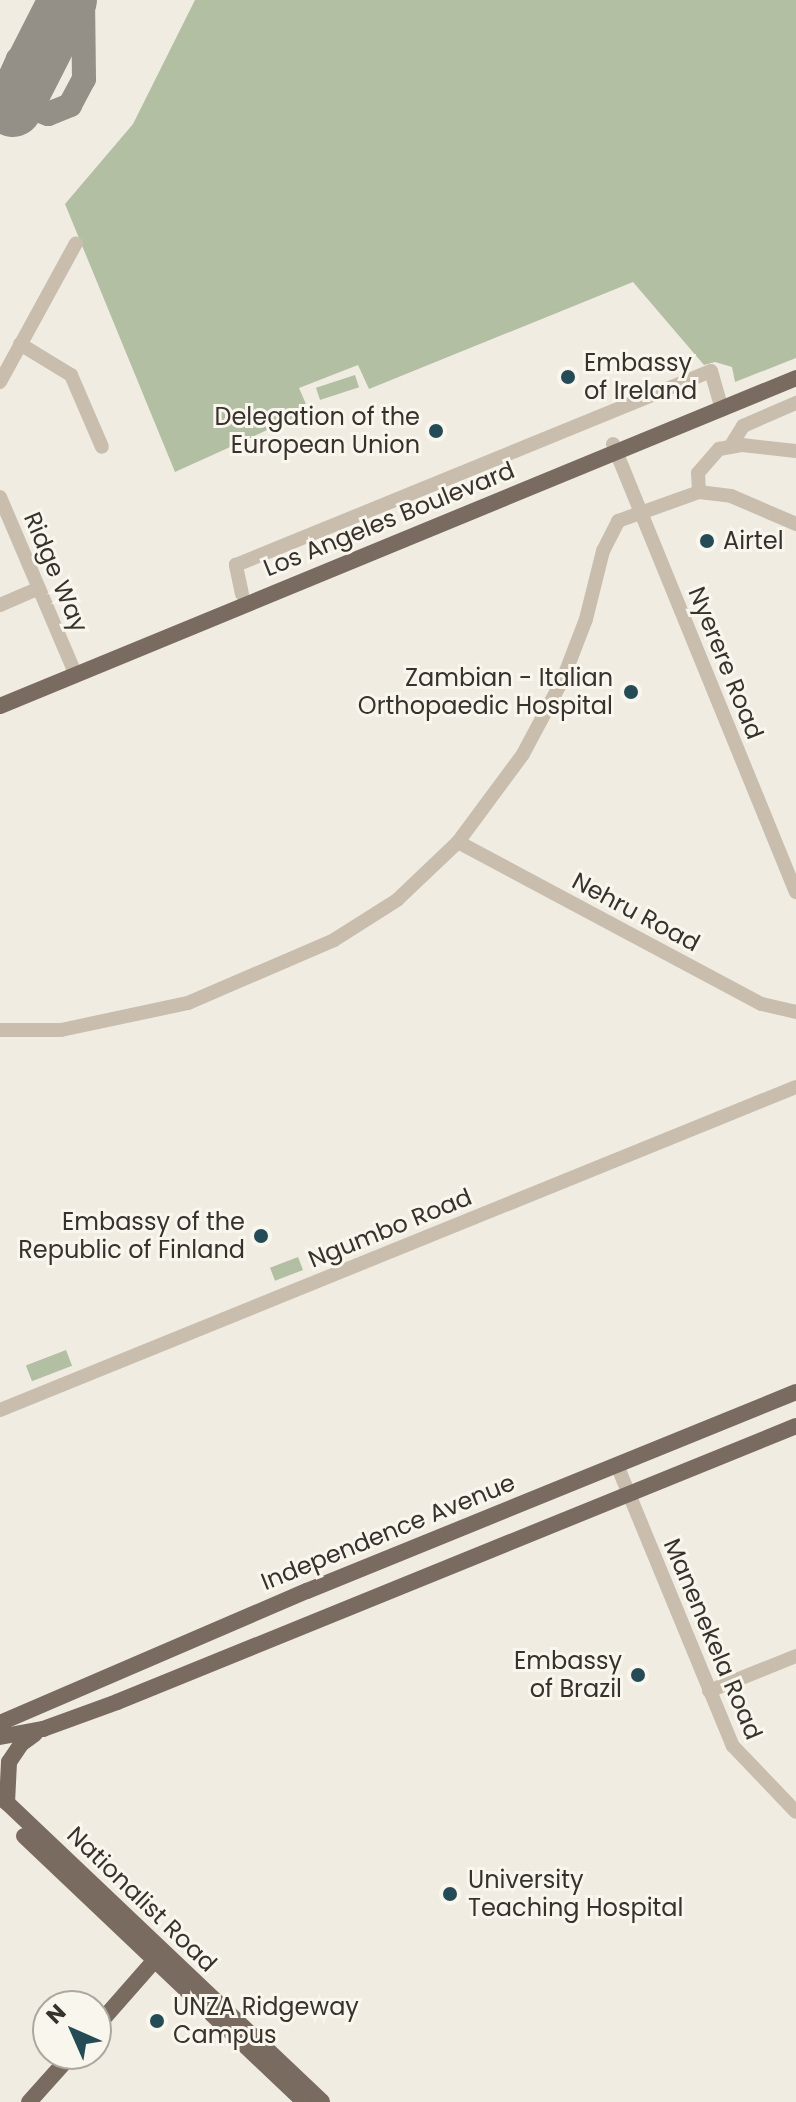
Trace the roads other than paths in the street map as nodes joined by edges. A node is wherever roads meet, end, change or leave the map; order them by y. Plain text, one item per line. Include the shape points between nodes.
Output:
1 (76, 243) dead end
2 (20, 344) junction
3 (796, 369) edge
4 (796, 378) edge
5 (0, 382) edge
6 (796, 403) edge
7 (721, 405) junction
8 (102, 447) dead end
9 (730, 447) junction
10 (614, 448) junction
11 (796, 451) edge
12 (699, 492) junction
13 (0, 497) edge
14 (640, 510) junction
15 (796, 524) edge
16 (37, 589) junction
17 (242, 594) junction
18 (0, 605) edge
19 (73, 669) junction
20 (0, 694) edge
21 (0, 706) edge
22 (458, 842) junction
23 (796, 892) edge
24 (796, 1012) edge
25 (0, 1030) edge
26 (796, 1087) edge
27 (796, 1392) edge
28 (0, 1410) edge
29 (796, 1426) edge
30 (617, 1465) junction
31 (627, 1493) junction
32 (307, 1591) junction
33 (320, 1617) junction
34 (796, 1656) edge
35 (709, 1691) junction
36 (0, 1723) edge
37 (43, 1729) junction
38 (0, 1737) edge
39 (2, 1804) edge
40 (796, 1812) edge
41 (158, 1957) junction
42 (112, 2009) edge
43 (58, 2070) edge
44 (29, 2102) edge
45 (304, 2102) edge
46 (322, 2102) edge

1 - 2 street
2 - 5 street
2 - 8 street via 71,375
3 - 7 main road, Los Angeles Boulevard
4 - 7 main road, Los Angeles Boulevard
6 - 9 street via 743,426
7 - 10 main road, Los Angeles Boulevard
7 - 17 street via 711,371 236,565
9 - 11 street
9 - 12 street via 701,467
10 - 14 street, Nyerere Road
10 - 17 main road, Los Angeles Boulevard
10 - 19 main road, Los Angeles Boulevard
12 - 14 street
12 - 15 street via 731,496
13 - 16 street, Ridge Way
14 - 22 street via 610,532 586,619 544,718
14 - 23 street, Nyerere Road
16 - 18 street
16 - 19 street, Ridge Way
17 - 19 main road, Los Angeles Boulevard
19 - 20 main road, Los Angeles Boulevard
19 - 21 main road, Los Angeles Boulevard
22 - 24 street, Nehru Road via 762,1004
22 - 25 street via 397,900 334,940 188,1003 61,1030
26 - 28 street, Ngumbo Road
27 - 30 main road, Independence Avenue
29 - 31 main road
30 - 31 street, Manenekela Road
30 - 32 main road, Independence Avenue
31 - 33 main road
31 - 35 street, Manenekela Road
32 - 33 main road
32 - 36 main road, Independence Avenue
33 - 37 main road
34 - 35 street
35 - 40 street, Manenekela Road via 740,1757
37 - 38 main road
37 - 39 main road via 21,1744 9,1762
39 - 41 main road, Nationalist Road
41 - 42 main road
41 - 45 main road, Nationalist Road
41 - 46 main road, Nationalist Road
43 - 44 main road

